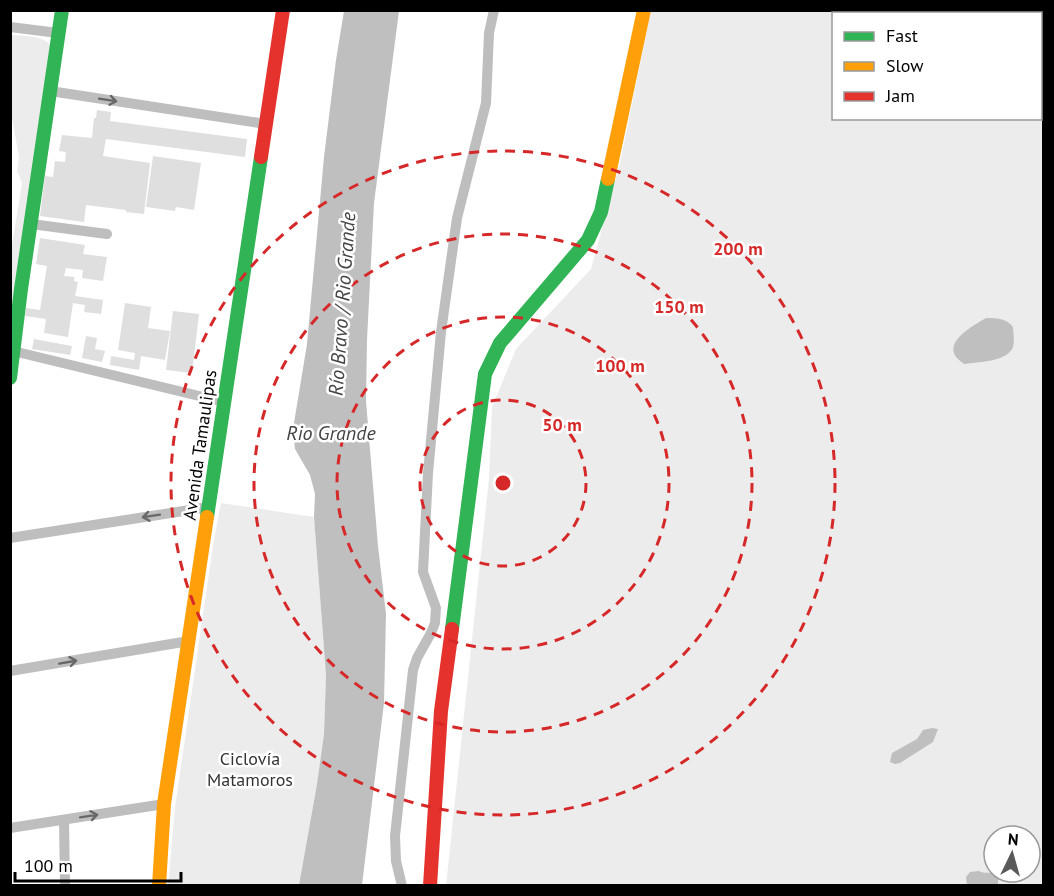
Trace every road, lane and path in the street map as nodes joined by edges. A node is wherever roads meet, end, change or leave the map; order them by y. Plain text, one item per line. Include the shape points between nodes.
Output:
1 (62, 10) edge
2 (283, 10) edge
3 (494, 10) edge
4 (644, 10) edge
5 (10, 27) edge
6 (58, 33) junction
7 (51, 91) junction
8 (266, 124) junction
9 (31, 224) junction
10 (106, 234) dead end
11 (13, 351) junction
12 (10, 378) edge
13 (224, 402) junction
14 (209, 507) junction
15 (10, 537) edge
16 (189, 641) junction
17 (10, 671) edge
18 (164, 804) junction
19 (64, 820) junction
20 (10, 828) edge
21 (65, 885) edge
22 (159, 885) edge
23 (402, 885) edge
24 (430, 885) edge

1 - 6 street
2 - 8 street, Avenida Tamaulipas
3 - 23 street via 489,33 486,104 457,218 441,332 423,572 436,608 435,623 413,670 395,836
4 - 24 street via 601,212 588,240 500,343 485,374 441,711
5 - 6 street
6 - 7 street
7 -> 8 street
7 - 9 street
8 - 13 street, Avenida Tamaulipas
9 - 10 street
9 - 11 street
11 - 12 street
11 - 13 street
13 - 14 street, Avenida Tamaulipas
14 -> 15 street
14 - 16 street, Avenida Tamaulipas
17 -> 16 street
16 - 18 street, Avenida Tamaulipas
19 -> 18 street
18 - 22 street, Avenida Tamaulipas
19 - 20 street
19 - 21 street

